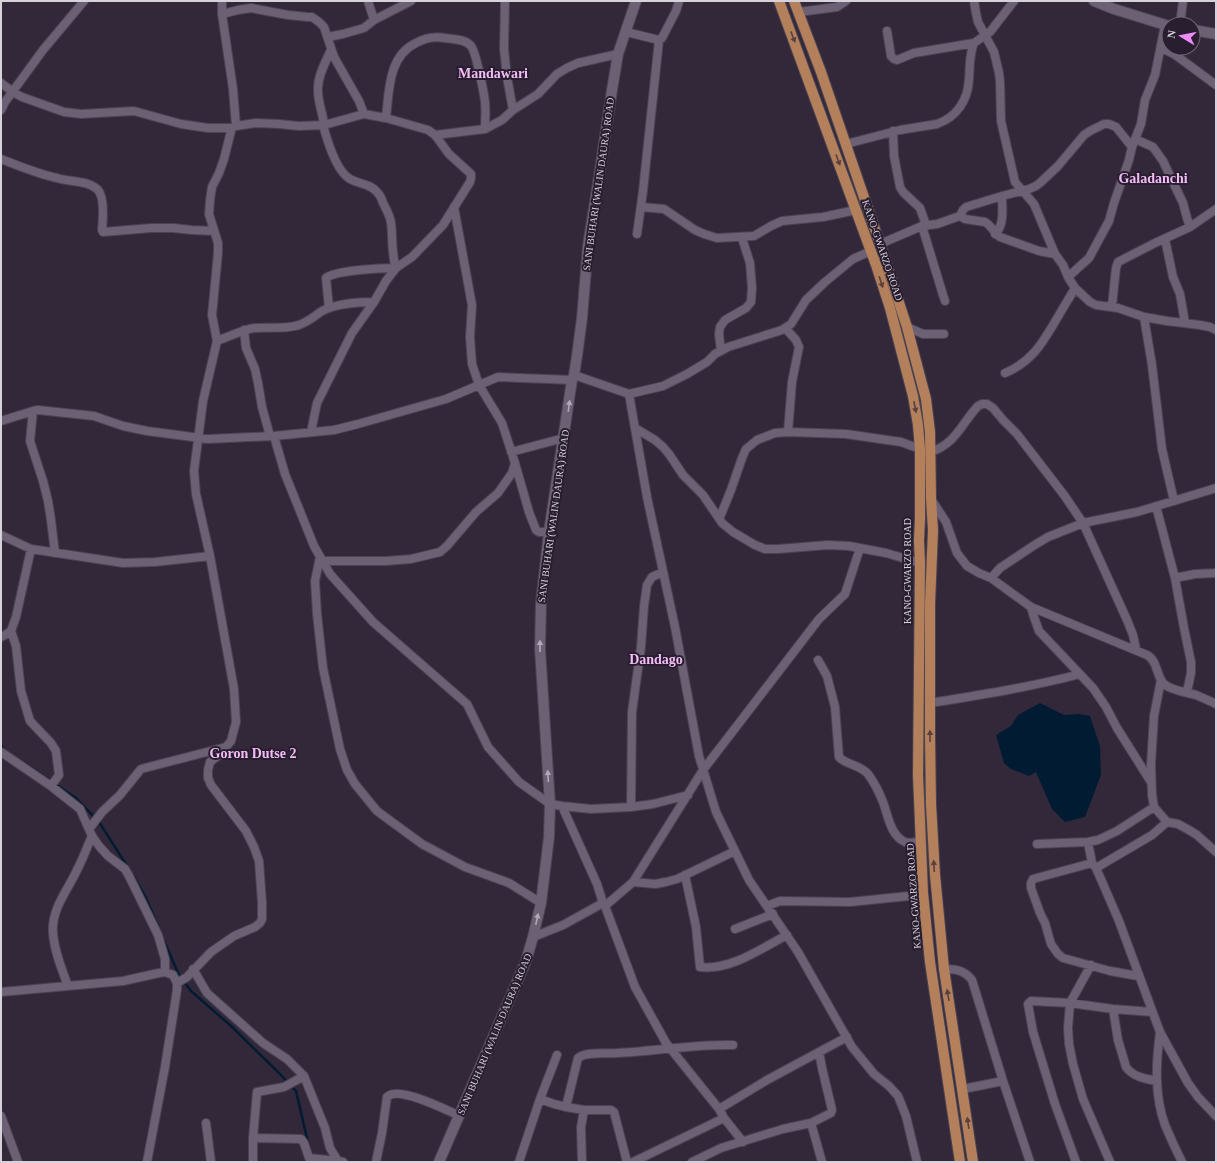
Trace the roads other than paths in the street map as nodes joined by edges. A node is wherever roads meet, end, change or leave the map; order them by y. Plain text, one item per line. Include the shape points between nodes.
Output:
1 (84, 1) edge
2 (222, 1) edge
3 (368, 1) edge
4 (411, 1) edge
5 (505, 1) edge
6 (636, 1) edge
7 (679, 1) edge
8 (779, 1) edge
9 (794, 1) edge
10 (846, 1) edge
11 (974, 1) edge
12 (1014, 1) edge
13 (1094, 1) edge
14 (1183, 1) edge
15 (798, 12) junction
16 (222, 14) junction
17 (1181, 16) edge
18 (374, 20) junction
19 (1161, 23) edge
20 (887, 31) dead end
21 (1201, 31) edge
22 (626, 32) junction
23 (1216, 34) edge
24 (985, 35) junction
25 (328, 37) junction
26 (659, 40) junction
27 (974, 43) junction
28 (1161, 48) edge
29 (331, 50) junction
30 (618, 54) junction
31 (1177, 56) edge
32 (821, 72) junction
33 (807, 78) junction
34 (1, 83) edge
35 (1216, 85) edge
36 (13, 92) junction
37 (1, 110) edge
38 (513, 110) junction
39 (364, 114) junction
40 (386, 118) junction
41 (324, 125) junction
42 (233, 127) junction
43 (485, 129) junction
44 (893, 131) junction
45 (435, 135) junction
46 (1133, 143) junction
47 (846, 144) junction
48 (1, 159) edge
49 (1022, 190) junction
50 (1002, 196) junction
51 (454, 207) junction
52 (641, 207) junction
53 (1216, 209) edge
54 (856, 210) junction
55 (960, 216) junction
56 (924, 226) junction
57 (1190, 227) junction
58 (214, 231) junction
59 (637, 234) dead end
60 (996, 234) junction
61 (742, 238) junction
62 (1164, 239) junction
63 (880, 244) junction
64 (871, 251) junction
65 (1055, 254) junction
66 (396, 268) junction
67 (1068, 277) junction
68 (1075, 288) junction
69 (946, 301) dead end
70 (374, 302) junction
71 (1112, 306) junction
72 (329, 308) junction
73 (1144, 317) junction
74 (1186, 323) junction
75 (907, 327) junction
76 (785, 328) junction
77 (244, 330) junction
78 (1216, 330) edge
79 (944, 334) dead end
80 (217, 341) junction
81 (721, 351) junction
82 (1005, 373) dead end
83 (573, 378) junction
84 (479, 385) junction
85 (629, 394) junction
86 (33, 411) junction
87 (1, 420) edge
88 (635, 428) junction
89 (311, 432) junction
90 (788, 432) junction
91 (272, 436) junction
92 (198, 438) junction
93 (564, 438) junction
94 (920, 449) junction
95 (512, 452) junction
96 (930, 452) junction
97 (515, 463) junction
98 (1216, 488) edge
99 (931, 498) junction
100 (1174, 500) junction
101 (1156, 506) junction
102 (720, 517) junction
103 (932, 518) junction
104 (920, 519) junction
105 (1083, 523) junction
106 (549, 532) junction
107 (1, 535) edge
108 (860, 548) junction
109 (31, 549) junction
110 (55, 553) junction
111 (210, 556) junction
112 (321, 559) junction
113 (920, 563) junction
114 (663, 572) junction
115 (1216, 573) edge
116 (991, 578) junction
117 (1175, 578) junction
118 (1031, 607) junction
119 (11, 631) junction
120 (1, 637) edge
121 (1136, 649) junction
122 (818, 660) dead end
123 (1080, 674) junction
124 (1161, 680) junction
125 (1187, 692) junction
126 (930, 703) junction
127 (1216, 704) edge
128 (226, 747) junction
129 (1, 752) edge
130 (703, 770) junction
131 (1151, 782) junction
132 (51, 786) junction
133 (688, 795) junction
134 (550, 804) junction
135 (562, 806) junction
136 (1154, 807) junction
137 (631, 808) junction
138 (1167, 822) junction
139 (91, 832) junction
140 (921, 842) junction
141 (1088, 842) junction
142 (1037, 844) dead end
143 (735, 851) junction
144 (1216, 852) edge
145 (1094, 866) junction
146 (685, 875) junction
147 (633, 882) junction
148 (923, 893) junction
149 (541, 903) junction
150 (604, 905) junction
151 (767, 906) junction
152 (773, 914) junction
153 (735, 929) dead end
154 (787, 935) junction
155 (533, 937) junction
156 (1091, 965) junction
157 (194, 969) junction
158 (944, 969) junction
159 (165, 972) junction
160 (1138, 976) junction
161 (177, 983) junction
162 (68, 986) junction
163 (1, 992) edge
164 (1070, 1003) junction
165 (1113, 1009) junction
166 (1152, 1012) junction
167 (1160, 1032) junction
168 (847, 1037) junction
169 (733, 1045) dead end
170 (670, 1048) junction
171 (819, 1052) junction
172 (557, 1055) dead end
173 (304, 1076) junction
174 (1003, 1081) junction
175 (1158, 1081) junction
176 (963, 1089) junction
177 (540, 1099) junction
178 (566, 1107) junction
179 (719, 1109) junction
180 (584, 1110) junction
181 (1, 1116) edge
182 (460, 1116) junction
183 (1216, 1116) edge
184 (724, 1118) junction
185 (206, 1123) dead end
186 (811, 1123) junction
187 (253, 1138) junction
188 (743, 1142) junction
189 (18, 1162) edge
190 (147, 1162) edge
191 (211, 1162) edge
192 (253, 1162) edge
193 (340, 1162) edge
194 (376, 1162) edge
195 (439, 1162) edge
196 (519, 1162) edge
197 (582, 1162) edge
198 (627, 1162) edge
199 (633, 1162) edge
200 (692, 1162) edge
201 (822, 1162) edge
202 (917, 1162) edge
203 (960, 1162) edge
204 (973, 1162) edge
205 (1030, 1162) edge
206 (1076, 1162) edge
207 (1110, 1162) edge
208 (1182, 1162) edge

1 - 36 street via 43,50
2 - 16 street
3 - 18 street
4 - 18 street
5 - 38 street via 504,49
6 - 22 street, SANI BUHARI (WALIN DAURA) ROAD
7 - 26 street
8 -> 33 main road, KANO-GWARZO ROAD
9 - 15 main road, KANO-GWARZO ROAD
10 - 15 street via 837,7
11 - 24 street via 978,22
12 - 24 street
13 - 19 street
14 - 17 street
15 - 32 main road, KANO-GWARZO ROAD
16 - 25 street via 251,8 312,17 324,27
16 - 42 street via 232,89
18 - 25 street via 364,28
20 - 27 street via 891,56 897,60 914,53
21 - 23 street
22 - 26 street
22 - 30 street, SANI BUHARI (WALIN DAURA) ROAD
24 - 27 street
24 - 49 street via 994,52 1000,81 1003,133 1014,177
25 - 29 street
26 - 52 street
27 - 44 street via 968,88 960,108 943,122
28 - 46 street via 1153,82 1145,100 1141,124
29 - 39 street
29 - 41 street via 317,87
30 - 38 street via 567,68 557,74 541,91
30 - 83 street, SANI BUHARI (WALIN DAURA) ROAD via 588,246 582,318
31 - 35 street
32 - 33 main road
32 - 47 main road, KANO-GWARZO ROAD
33 -> 54 main road, KANO-GWARZO ROAD
34 - 36 street
36 - 37 street
36 - 42 street via 64,112 82,114 134,111 180,124 208,128
38 - 43 street via 502,120
39 - 40 street
39 - 41 street
40 - 43 street via 390,81 395,64 404,49 424,38 443,37 465,41 472,47 485,100
40 - 45 street via 428,130
41 - 42 street via 256,123
41 - 66 street via 330,151 346,176 371,187 382,199 391,223
42 - 58 street via 224,159 212,187 209,214
43 - 45 street
44 - 47 street
44 - 56 street via 894,156 900,187 920,208
45 - 51 street via 471,174 470,182
46 - 49 street via 1116,127 1104,124 1090,130 1041,182
46 - 57 street via 1153,147 1163,160 1183,203
46 - 67 street via 1109,221 1089,258
47 - 63 main road, KANO-GWARZO ROAD
48 - 58 street via 53,177 94,187 102,197 103,232 158,228
49 - 50 street
49 - 65 street via 1034,204
50 - 55 street via 966,207
50 - 60 street via 1000,225
51 - 66 street via 443,225 412,257
51 - 84 street via 472,305 472,364
52 - 59 street
52 - 61 street via 664,209 690,227 717,238
53 - 57 street
54 - 61 street via 823,217 782,221 754,236
54 - 64 main road, KANO-GWARZO ROAD
55 - 56 street
55 - 60 street via 985,222
56 - 63 street
56 - 69 street
57 - 62 street
58 - 80 street via 218,253 212,315
60 - 65 street via 1028,248
61 - 81 street via 750,263 752,302 725,320 720,327
62 - 71 street via 1117,265
62 - 74 street
63 - 75 main road, KANO-GWARZO ROAD
64 - 76 street via 853,259 825,282 806,300 792,324
64 -> 94 main road, KANO-GWARZO ROAD via 890,308 913,396
65 - 67 street
66 - 70 street
66 - 72 street via 377,268 328,276 326,278
67 - 68 street
68 - 71 street via 1096,305
68 - 82 street via 1043,342 1029,358
70 - 72 street
70 - 89 street via 352,333 317,403
71 - 73 street
72 - 77 street via 308,322 295,326
73 - 74 street
73 - 100 street via 1162,449
74 - 78 street
75 - 79 street via 923,334
75 - 96 main road, KANO-GWARZO ROAD via 926,399
76 - 81 street
76 - 90 street via 796,340 799,348 792,382
77 - 80 street
77 - 91 street via 246,348 255,369 262,407
80 - 92 street via 203,401
81 - 85 street via 707,362 663,386
83 - 84 street via 498,377
83 - 85 street
93 -> 83 street, SANI BUHARI (WALIN DAURA) ROAD
84 - 89 street via 446,398 358,424
84 - 95 street via 502,423
85 - 88 street
86 - 87 street
86 - 92 street via 94,416 123,426
86 - 110 street via 30,441 48,501
88 - 102 street via 663,447 683,475
88 - 114 street
89 - 91 street
90 - 94 street via 846,434 901,442
90 - 102 street via 775,433 757,440 746,449
91 - 92 street
91 - 112 street
92 - 111 street via 194,471 196,494
93 - 95 street
93 - 106 street, SANI BUHARI (WALIN DAURA) ROAD
94 - 104 main road, KANO-GWARZO ROAD
95 - 97 street
96 - 99 main road, KANO-GWARZO ROAD
96 - 105 street via 949,443 978,406 990,405 1017,434
97 - 106 street via 536,530
97 - 112 street via 512,473 498,492 440,552 411,559 386,561
98 - 100 street
99 - 103 main road, KANO-GWARZO ROAD
99 - 116 street via 946,522 957,554 973,570
100 - 101 street
101 - 105 street
101 - 117 street
102 - 108 street via 722,523 733,532 766,549 828,545
103 - 104 main road
103 - 126 main road, KANO-GWARZO ROAD
104 - 113 main road, KANO-GWARZO ROAD
105 - 116 street via 1048,537 1000,568
105 - 121 street via 1127,620
134 -> 106 street, SANI BUHARI (WALIN DAURA) ROAD via 540,649 541,603
107 - 109 street
108 - 113 street
108 - 130 street via 845,594 818,620
109 - 110 street
109 - 119 street
110 - 111 street via 123,563
111 - 128 street via 234,689 236,722 231,741
112 - 134 street via 330,574 373,622 466,704 488,747 519,782
112 - 149 street via 315,581 316,614 323,668 340,749 355,784 376,811 422,844 465,867 509,883
113 - 140 main road, KANO-GWARZO ROAD via 918,762
114 - 130 street
114 - 137 street via 652,577 647,585 644,606 632,712
115 - 117 street
116 - 118 street
117 - 125 street via 1191,662
118 - 121 street
118 - 123 street via 1039,631
119 - 120 street
119 - 132 street via 16,646 21,691 30,721 56,751 59,775
121 - 124 street via 1150,657
122 - 140 street via 827,676 835,707 839,757 842,761 862,769 870,777 896,834 910,843
123 - 126 street via 1044,684
123 - 131 street via 1100,697
124 - 125 street via 1170,687
124 - 131 street via 1154,716
125 - 127 street
158 -> 126 main road, KANO-GWARZO ROAD via 931,810
128 - 139 street via 141,768 120,795 102,812
128 - 157 street via 210,762 208,778 246,831 254,847 259,862 262,919 255,927 234,936 211,952
129 - 132 street
130 - 133 street
130 - 143 street via 716,812
131 - 136 street
132 - 139 street via 80,809
133 - 137 street
133 - 147 street
134 - 135 street
134 - 149 street, SANI BUHARI (WALIN DAURA) ROAD
135 - 137 street via 591,809
135 - 150 street
136 - 138 street
136 - 141 street via 1112,834
138 - 144 street via 1189,830
138 - 145 street via 1152,835
139 - 159 street via 99,846 125,869 129,876 158,935 165,959
139 - 162 street via 77,871 53,920 52,933
140 - 148 main road, KANO-GWARZO ROAD
141 - 142 street
141 - 145 street
143 - 146 street
143 - 151 street via 749,880
145 - 156 street via 1033,879 1030,886 1054,949 1063,958
145 - 160 street
146 - 147 street via 655,884
146 - 154 street via 696,928 700,968 736,962
147 - 150 street
148 - 151 street via 850,902 780,901
148 - 203 main road, KANO-GWARZO ROAD via 930,962
155 -> 149 street, SANI BUHARI (WALIN DAURA) ROAD
150 - 155 street
150 - 170 street via 635,987
151 - 152 street
152 - 153 street
152 - 154 street
154 - 168 street
155 - 182 street, SANI BUHARI (WALIN DAURA) ROAD via 518,981
156 - 160 street
156 - 164 street
157 - 161 street
157 - 173 street via 207,993
158 - 174 street via 964,972 972,980
176 -> 158 main road, KANO-GWARZO ROAD
159 - 161 street via 173,975
159 - 162 street via 123,981
160 - 166 street
161 - 190 street via 165,1067
162 - 163 street
164 - 165 street
164 - 206 street via 1031,1001 1027,1005 1055,1104
164 - 207 street via 1068,1028 1073,1064 1084,1104
165 - 166 street
165 - 175 street via 1126,1067 1138,1076
166 - 167 street
167 - 175 street via 1156,1062
167 - 183 street via 1191,1088
168 - 171 street
168 - 202 street via 874,1074 898,1096 906,1116
169 - 170 street
170 - 178 street via 579,1056
170 - 179 street
171 - 179 street
171 - 186 street via 832,1110 831,1113
172 - 177 street
173 - 187 street via 284,1087 257,1093
173 - 193 street via 325,1128 330,1148
174 - 176 street
174 - 205 street
175 - 208 street via 1161,1111
204 -> 176 main road, KANO-GWARZO ROAD
177 - 178 street
177 - 196 street
178 - 180 street
179 - 184 street
180 - 197 street via 581,1127
180 - 198 street via 614,1112
181 - 189 street
182 - 194 street via 411,1096 390,1094 387,1097
182 - 195 street, SANI BUHARI (WALIN DAURA) ROAD
184 - 188 street
184 - 199 street
185 - 191 street
186 - 188 street
186 - 201 street
187 - 192 street
187 - 193 street via 301,1139 309,1158
188 - 200 street via 721,1148

